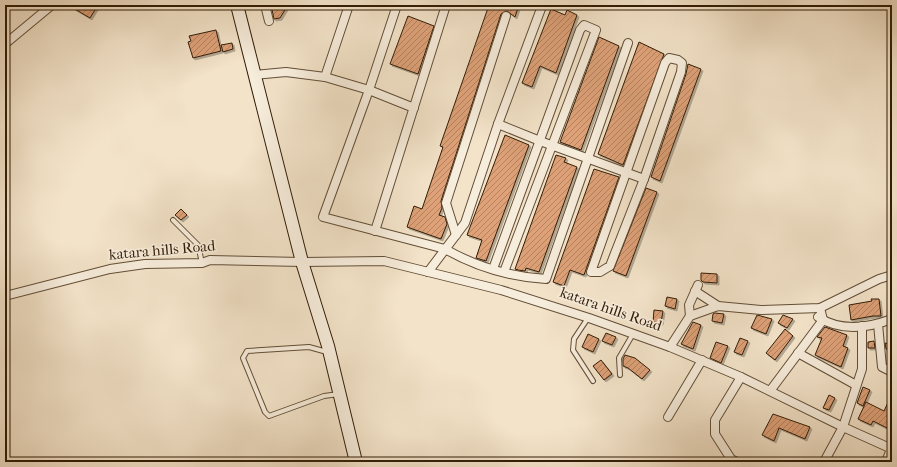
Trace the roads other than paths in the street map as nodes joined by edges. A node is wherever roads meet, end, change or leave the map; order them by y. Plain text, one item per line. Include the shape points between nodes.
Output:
1 (52, 5) edge
2 (237, 5) edge
3 (265, 5) edge
4 (349, 5) edge
5 (396, 5) edge
6 (446, 5) edge
7 (542, 6) dead end
8 (506, 16) dead end
9 (269, 22) dead end
10 (628, 43) dead end
11 (5, 44) edge
12 (254, 75) junction
13 (325, 77) junction
14 (368, 90) junction
15 (414, 108) junction
16 (498, 124) junction
17 (540, 141) junction
18 (551, 145) junction
19 (588, 159) junction
20 (626, 172) junction
21 (644, 179) junction
22 (172, 220) dead end
23 (375, 231) junction
24 (456, 235) junction
25 (445, 249) junction
26 (302, 262) junction
27 (202, 263) junction
28 (493, 269) junction
29 (428, 272) junction
30 (504, 272) junction
31 (892, 275) edge
32 (5, 296) edge
33 (718, 306) junction
34 (820, 308) junction
35 (808, 310) junction
36 (690, 316) junction
37 (589, 318) junction
38 (892, 319) edge
39 (823, 320) junction
40 (878, 324) junction
41 (862, 326) junction
42 (633, 334) junction
43 (670, 347) junction
44 (330, 352) junction
45 (798, 353) junction
46 (702, 360) junction
47 (892, 372) edge
48 (620, 374) dead end
49 (741, 376) junction
50 (593, 381) dead end
51 (856, 385) junction
52 (770, 391) junction
53 (340, 394) junction
54 (668, 417) dead end
55 (843, 427) junction
56 (892, 449) edge
57 (356, 462) edge
58 (736, 462) edge
59 (824, 462) edge
60 (886, 462) edge

1 - 11 street
2 - 12 main road
3 - 9 street
4 - 13 street
5 - 14 street
6 - 15 street
7 - 16 street
8 - 24 street via 446,203
10 - 19 street
12 - 13 street via 286,72
12 - 26 main road
13 - 14 street
14 - 15 street
14 - 23 street via 323,217
15 - 23 street
16 - 17 street
16 - 24 street via 465,223
17 - 18 street
17 - 18 street via 581,26 589,26 596,30
17 - 28 street
18 - 19 street
18 - 30 street
19 - 20 street
19 - 30 street via 546,279
20 - 21 street
20 - 21 street via 591,272 600,272 610,266
20 - 21 street via 665,63 669,58 678,60 682,63 681,72
22 - 27 lane via 198,245
23 - 25 street
24 - 25 street
25 - 28 street
25 - 29 street
26 - 27 street, katara hills Road via 210,260
26 - 29 street, katara hills Road via 384,261
26 - 44 main road
27 - 32 street, katara hills Road via 145,264 110,269
28 - 30 street
29 - 37 street, katara hills Road via 501,290
31 - 34 street
33 - 35 street via 761,310
33 - 36 street
33 - 36 street via 697,288 689,305
34 - 35 street
34 - 39 street
35 - 39 street
36 - 43 street
37 - 42 street, katara hills Road
37 - 50 lane via 574,339 573,350
38 - 40 street
39 - 41 street via 846,328
39 - 45 street
40 - 41 street
40 - 47 street via 882,367
41 - 51 street via 864,363
42 - 43 street, katara hills Road
42 - 48 lane via 619,358
43 - 46 street, katara hills Road
44 - 53 main road
44 - 53 lane via 309,347 247,351 243,358 265,412 269,416 324,396
45 - 51 street
45 - 52 street
46 - 49 street, katara hills Road
46 - 54 street
49 - 52 street, katara hills Road
49 - 58 street via 716,420 715,434
51 - 55 street
52 - 55 street, katara hills Road
53 - 57 main road
55 - 56 street, katara hills Road
55 - 59 street
56 - 60 street

